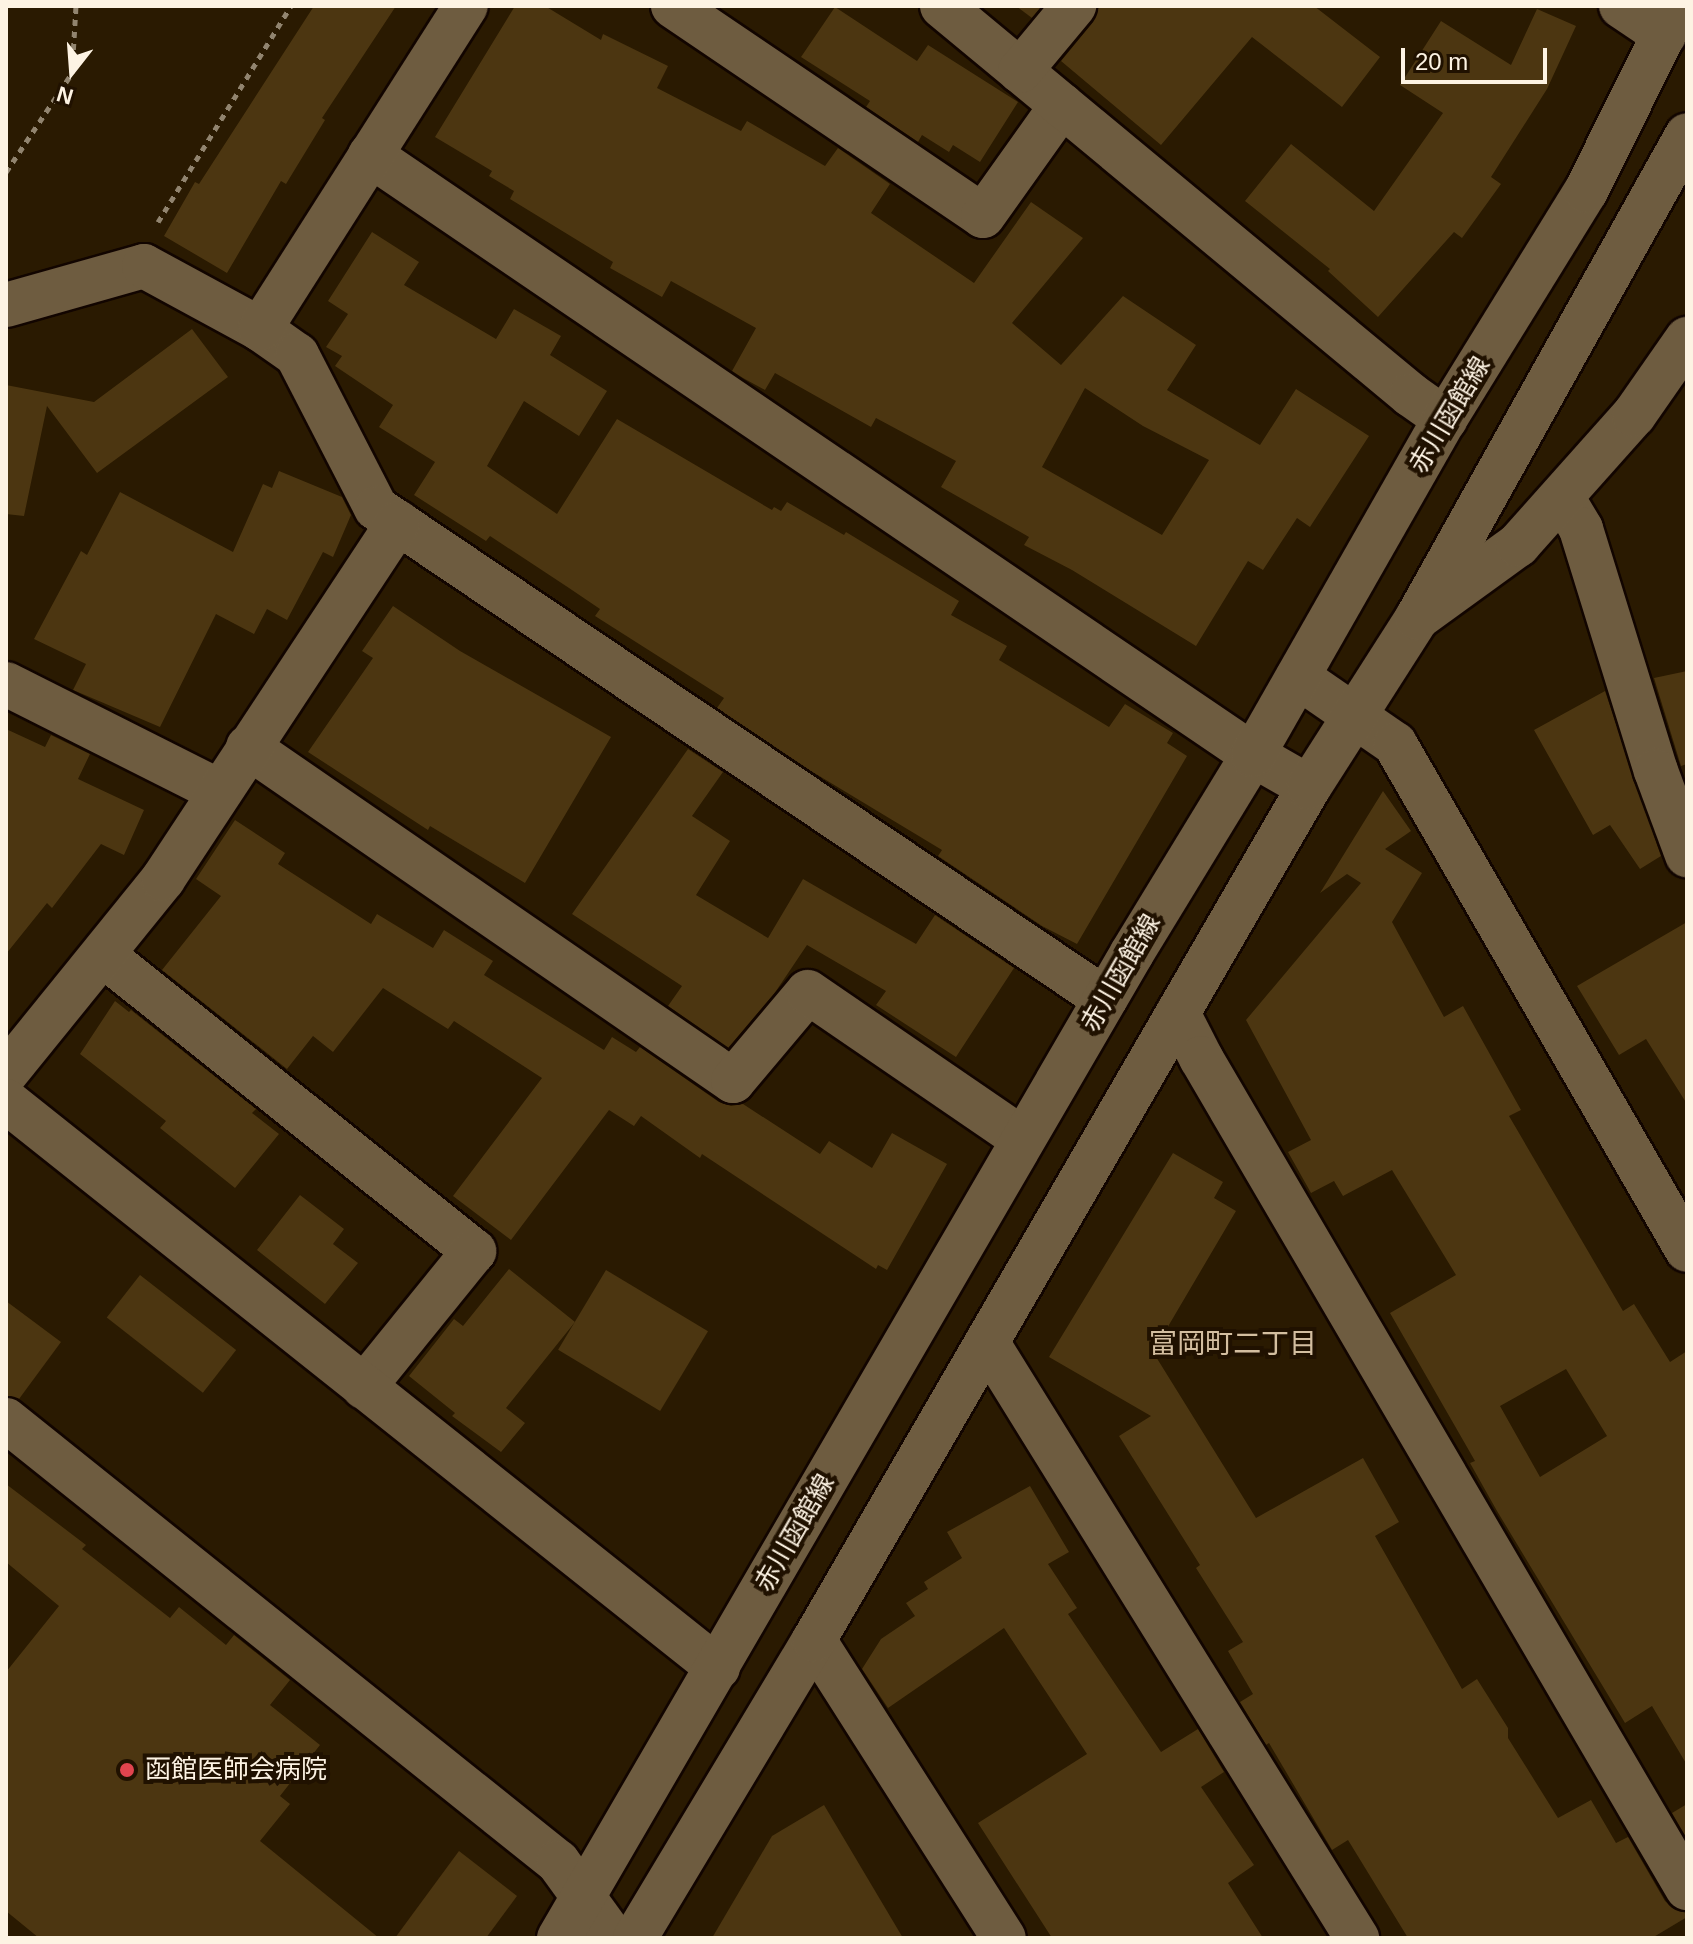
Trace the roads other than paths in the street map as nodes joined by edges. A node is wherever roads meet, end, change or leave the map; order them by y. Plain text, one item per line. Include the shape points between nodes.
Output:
1 (466, 6) edge
2 (673, 6) edge
3 (942, 6) edge
4 (1074, 6) edge
5 (1621, 6) edge
6 (1671, 21) edge
7 (1020, 71) junction
8 (1062, 105) junction
9 (1687, 135) edge
10 (370, 155) junction
11 (6, 305) edge
12 (260, 329) junction
13 (1687, 339) edge
14 (1445, 419) junction
15 (1562, 497) junction
16 (398, 522) junction
17 (1417, 618) junction
18 (1298, 677) junction
19 (6, 684) edge
20 (1355, 715) junction
21 (248, 747) junction
22 (1253, 755) junction
23 (1309, 787) junction
24 (219, 791) junction
25 (1687, 855) edge
26 (103, 955) junction
27 (1105, 999) junction
28 (1178, 1013) junction
29 (6, 1073) edge
30 (6, 1101) edge
31 (1023, 1139) junction
32 (1687, 1250) edge
33 (987, 1342) junction
34 (364, 1387) junction
35 (6, 1420) edge
36 (814, 1640) junction
37 (718, 1668) junction
38 (1687, 1888) edge
39 (584, 1894) junction
40 (559, 1938) edge
41 (613, 1938) edge
42 (635, 1938) edge
43 (1004, 1938) edge
44 (1357, 1938) edge

1 - 10 street
2 - 8 street via 983,216
3 - 7 street
4 - 7 street
5 - 6 street
6 - 14 street, 赤川函館線 via 1586,191
7 - 8 street
8 - 14 street
9 - 17 street
10 - 12 street
10 - 22 street
11 - 12 street via 144,266
12 - 16 street via 297,355 376,508
13 - 15 street via 1634,415
14 - 18 street, 赤川函館線
15 - 17 street via 1518,545
15 - 25 street via 1581,529
16 - 21 street
16 - 27 street
17 - 20 street
18 - 20 street
18 - 22 street, 赤川函館線
19 - 24 street
20 - 23 street
20 - 32 street via 1395,744
21 - 24 street
21 - 31 street via 733,1081 808,992
22 - 23 street
22 - 27 street, 赤川函館線
23 - 28 street
24 - 26 street via 163,879
26 - 29 street
26 - 34 street via 474,1251
27 - 31 street, 赤川函館線
28 - 33 street
28 - 38 street
30 - 34 street
31 - 37 street, 赤川函館線
33 - 36 street
33 - 44 street
34 - 37 street
35 - 39 street via 558,1862
36 - 42 street
36 - 43 street
37 - 39 street, 赤川函館線
39 - 40 street, 赤川函館線
39 - 41 street

